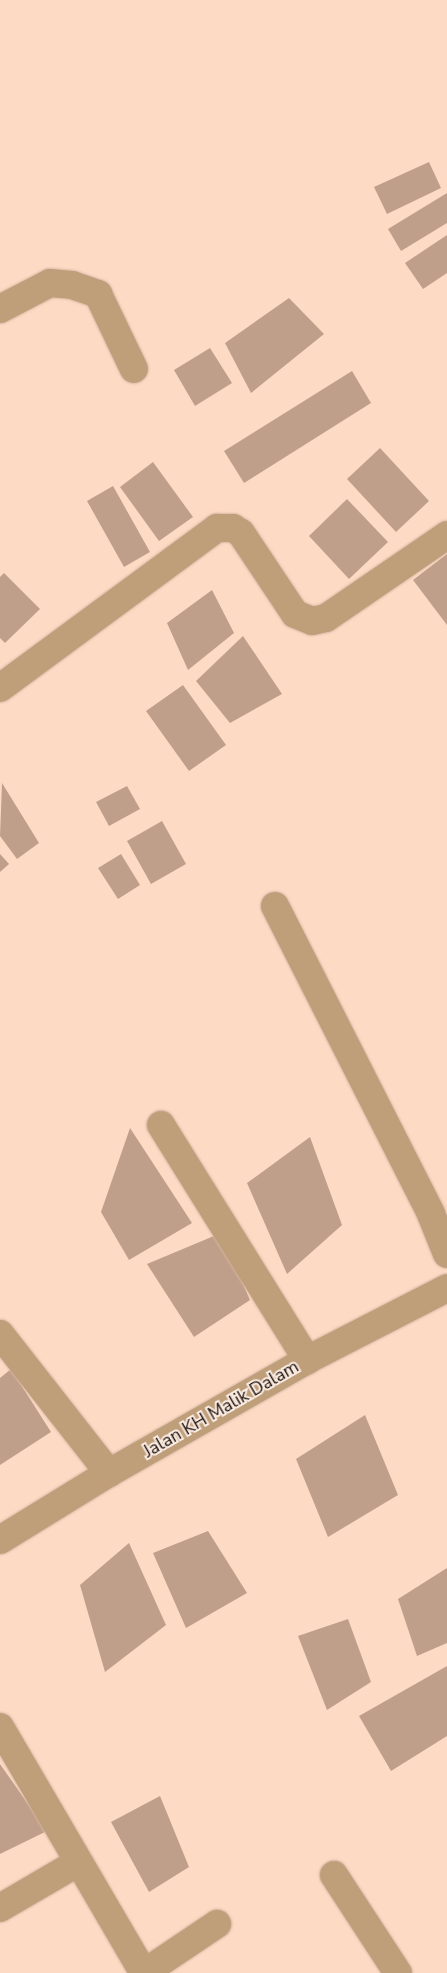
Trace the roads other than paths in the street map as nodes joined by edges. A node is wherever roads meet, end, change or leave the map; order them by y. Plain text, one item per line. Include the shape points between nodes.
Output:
1 (0, 309) edge
2 (134, 369) dead end
3 (447, 535) edge
4 (0, 688) edge
5 (275, 906) dead end
6 (161, 1125) dead end
7 (447, 1254) edge
8 (447, 1288) edge
9 (0, 1334) edge
10 (307, 1360) junction
11 (109, 1473) junction
12 (0, 1540) edge
13 (0, 1727) edge
14 (77, 1862) junction
15 (334, 1875) dead end
16 (0, 1908) edge
17 (217, 1924) dead end
18 (144, 1973) edge
19 (398, 1973) edge

1 - 2 street via 50,283 72,285 98,294
3 - 4 street via 326,618 312,622 295,614 241,532 233,528 217,528
5 - 7 street via 431,1214
6 - 10 street
8 - 10 street, Jalan KH Malik Dalam
9 - 11 street
10 - 11 street, Jalan KH Malik Dalam
11 - 12 street, Jalan KH Malik Dalam
13 - 14 street
14 - 16 street
14 - 18 street
15 - 19 street
17 - 18 street

